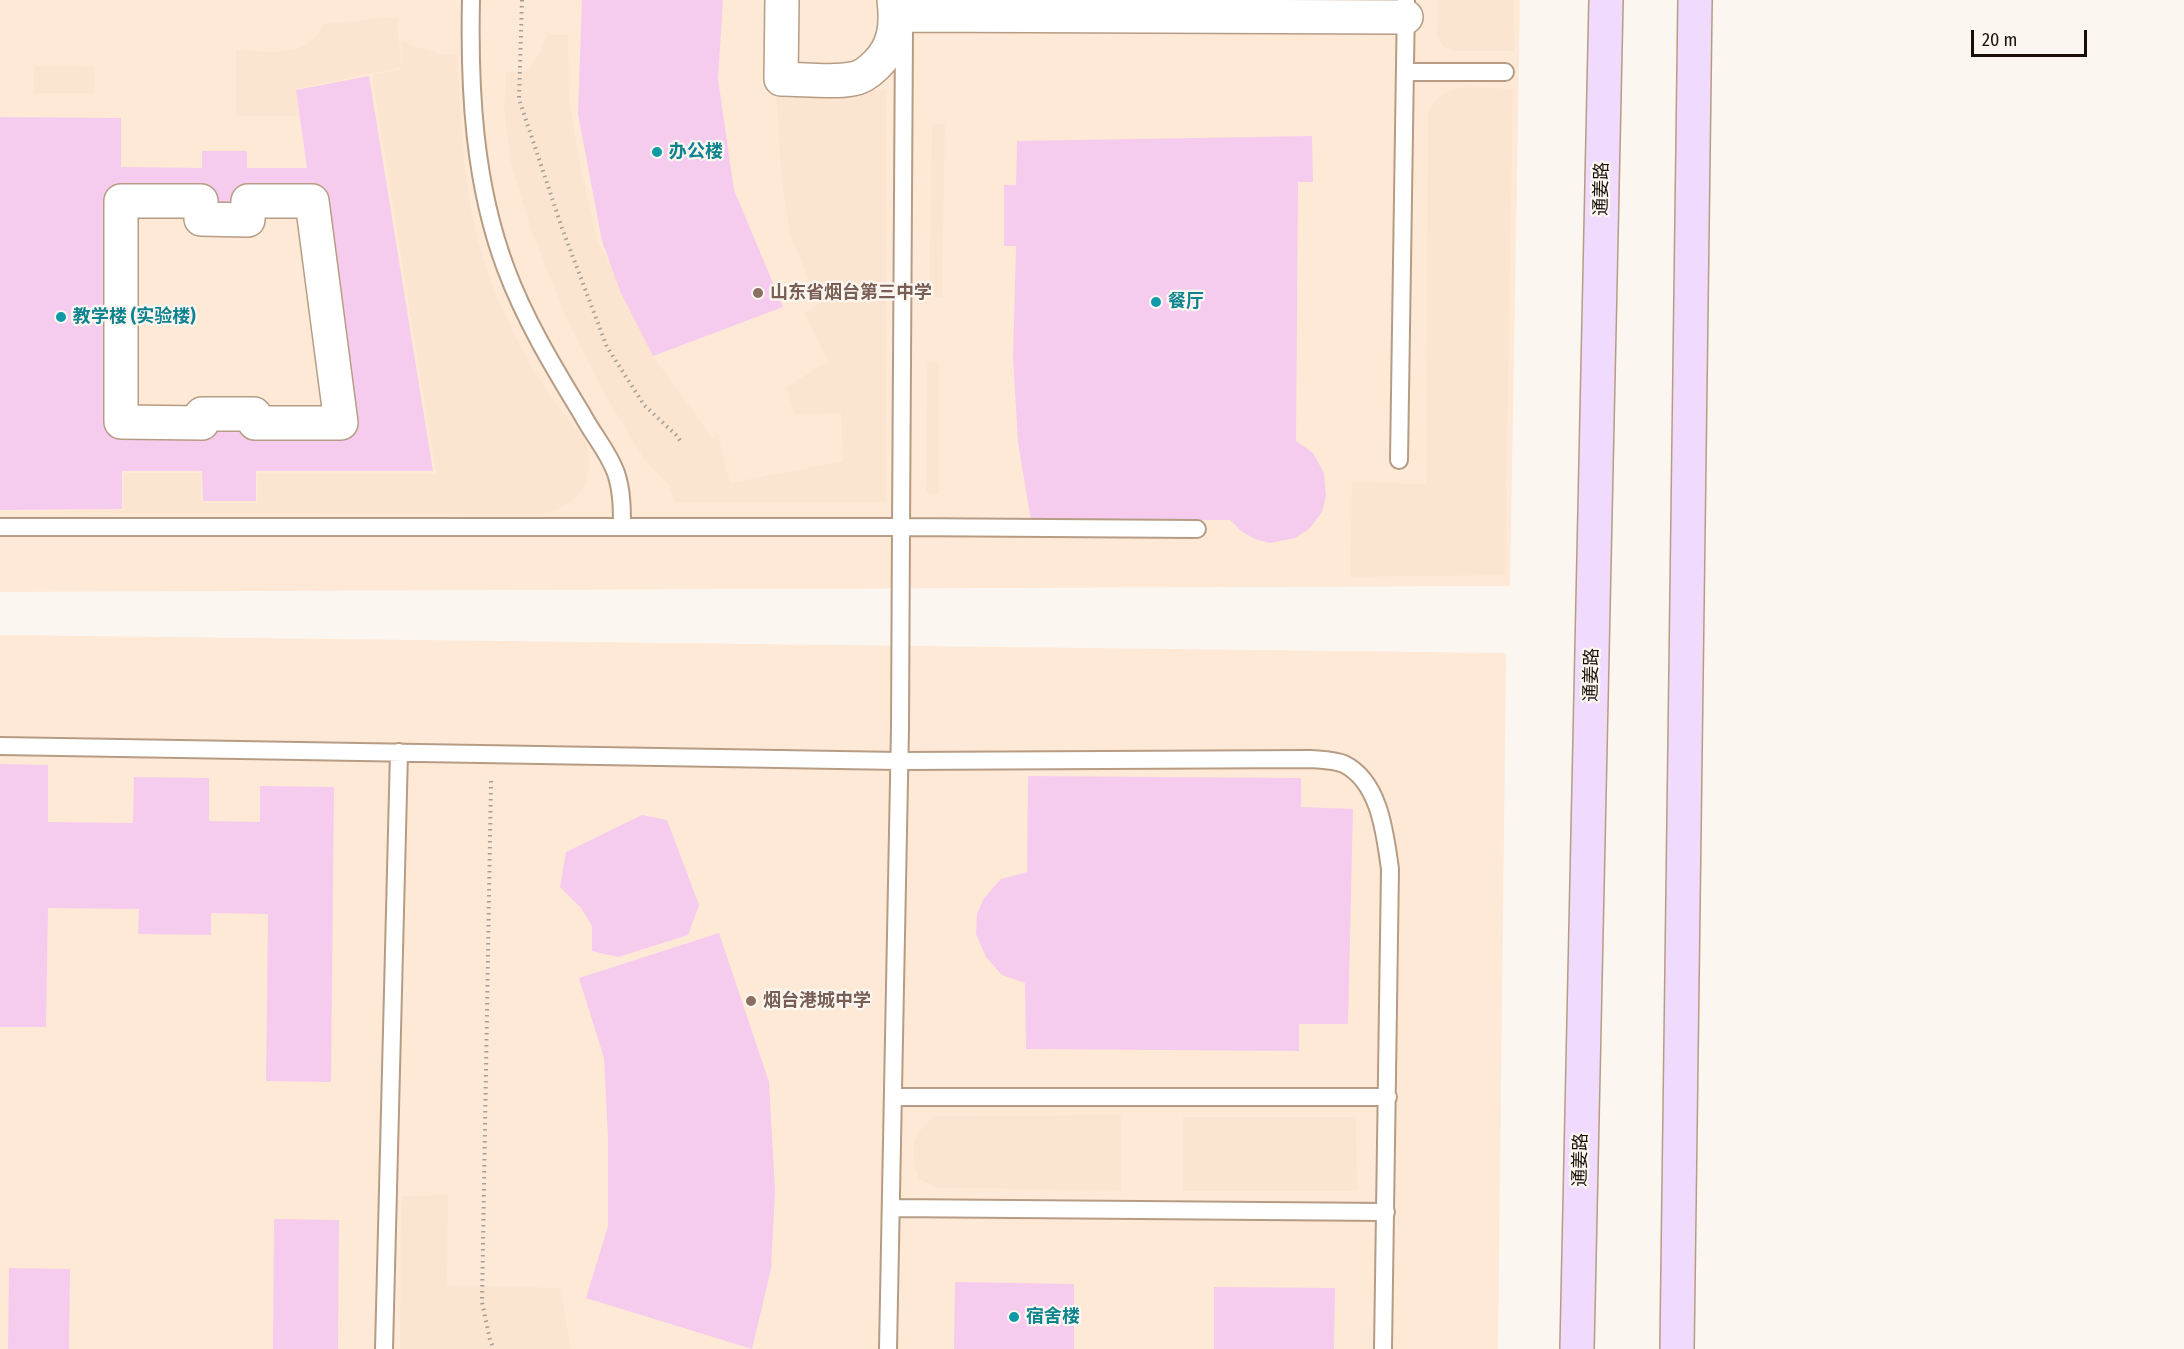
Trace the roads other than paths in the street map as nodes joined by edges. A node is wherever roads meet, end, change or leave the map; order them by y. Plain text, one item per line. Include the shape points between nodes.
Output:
1 (471, 0) edge
2 (782, 0) edge
3 (1606, 0) edge
4 (1695, 0) edge
5 (901, 5) edge
6 (1406, 9) edge
7 (1406, 72) junction
8 (1505, 72) dead end
9 (341, 423) joint
10 (1399, 460) dead end
11 (0, 527) edge
12 (622, 527) junction
13 (901, 527) junction
14 (1197, 529) dead end
15 (0, 746) edge
16 (399, 752) junction
17 (899, 761) junction
18 (893, 1097) junction
19 (1388, 1097) junction
20 (891, 1208) junction
21 (1386, 1212) junction
22 (384, 1349) edge
23 (888, 1349) edge
24 (1383, 1349) edge
25 (1577, 1349) edge
26 (1677, 1349) edge

1 - 12 lane via 470,50 478,155 495,235 506,270 548,358 608,453 621,495
2 - 5 street via 781,79 854,79 868,73 884,58
3 - 25 street, 通姜路
4 - 26 street
5 - 6 street
5 - 13 lane
6 - 7 lane
7 - 8 lane
7 - 10 lane
9 - 9 street via 255,423 254,414 202,414 202,423 121,422 121,201 201,201 201,219 248,220 248,201 312,201
11 - 12 lane
12 - 13 lane
13 - 14 lane
13 - 17 lane
15 - 16 lane
16 - 17 lane
16 - 22 lane
17 - 18 lane
17 - 19 lane via 1311,759 1335,761 1357,773 1371,792 1380,817 1390,869
18 - 19 lane
18 - 20 lane
19 - 21 lane
20 - 21 lane
20 - 23 lane
21 - 24 lane

